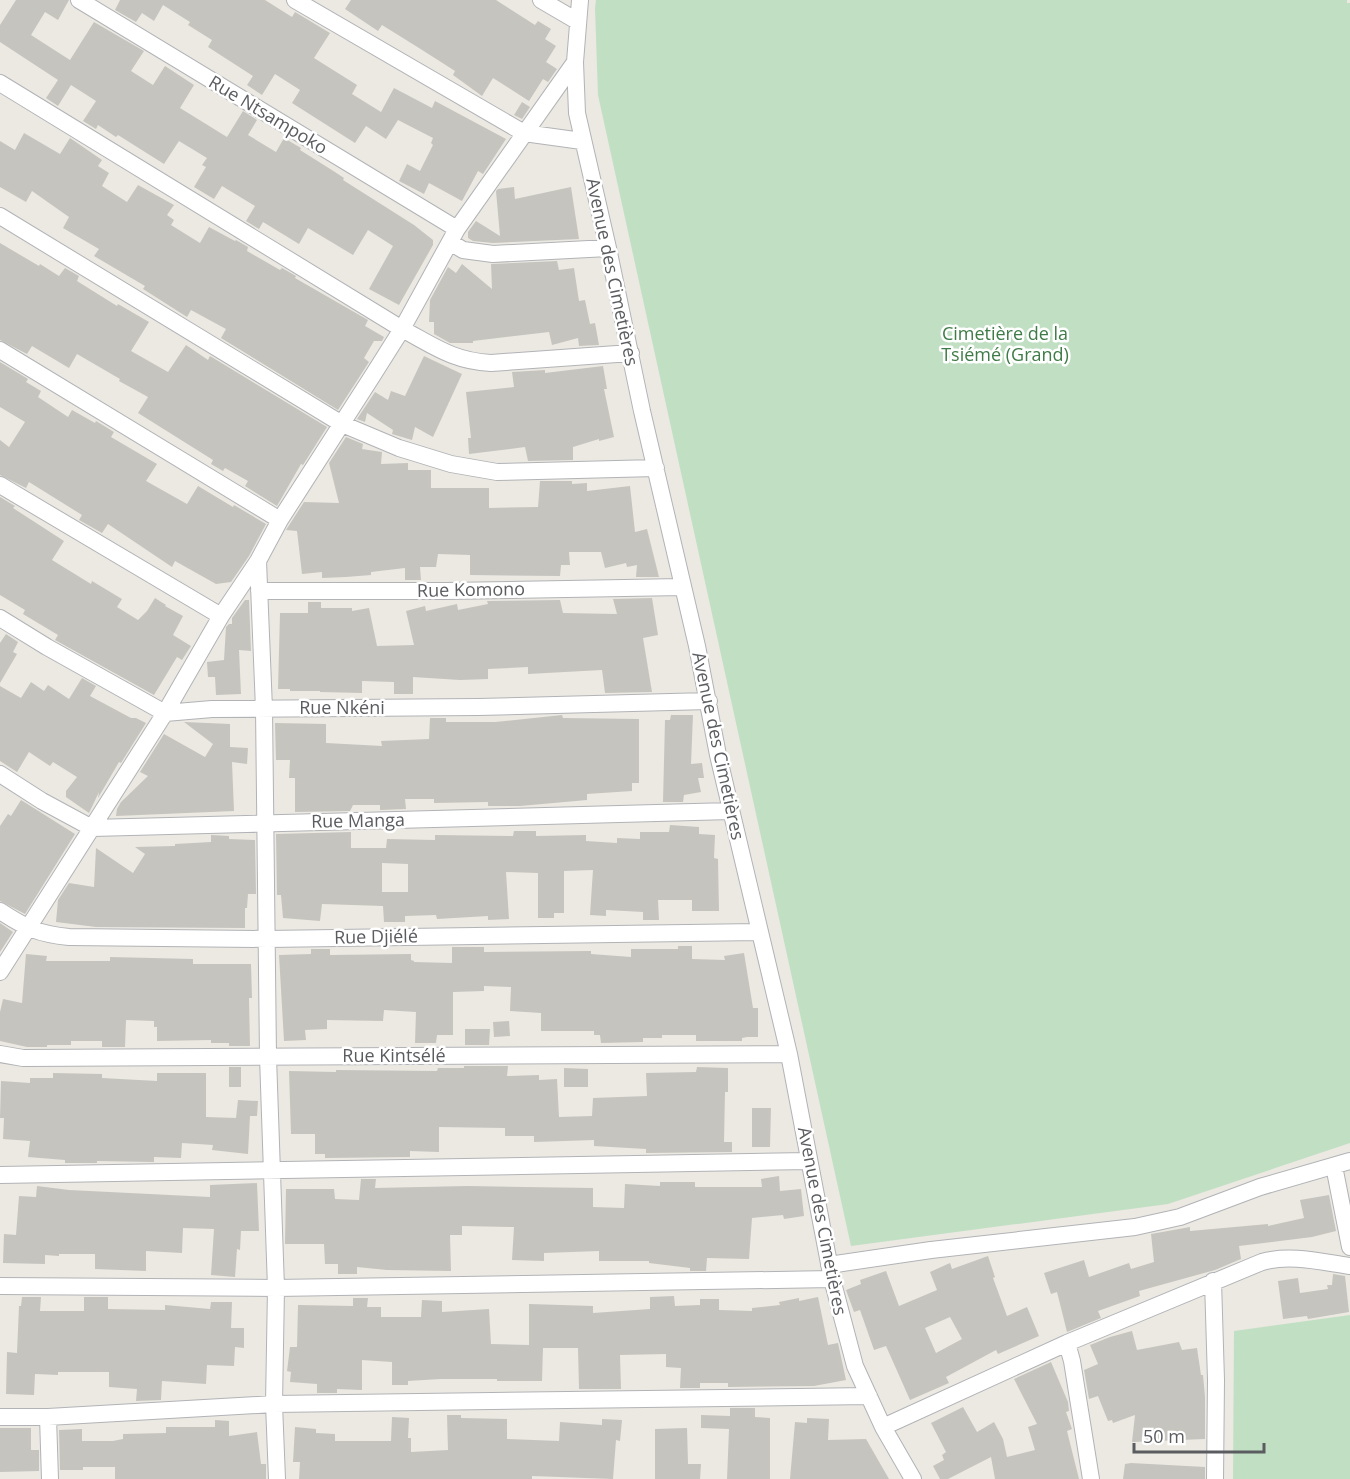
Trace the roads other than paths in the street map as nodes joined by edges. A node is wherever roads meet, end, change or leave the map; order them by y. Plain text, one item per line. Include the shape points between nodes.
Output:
1 (80, 0) edge
2 (295, 0) edge
3 (541, 0) edge
4 (580, 0) edge
5 (577, 21) junction
6 (575, 62) junction
7 (0, 83) edge
8 (524, 133) junction
9 (582, 141) junction
10 (0, 216) edge
11 (453, 235) junction
12 (608, 248) junction
13 (402, 328) junction
14 (0, 350) edge
15 (631, 353) junction
16 (342, 424) junction
17 (656, 468) junction
18 (0, 486) edge
19 (280, 520) junction
20 (258, 561) junction
21 (683, 587) junction
22 (259, 591) junction
23 (221, 616) junction
24 (0, 618) edge
25 (709, 701) junction
26 (264, 708) junction
27 (165, 713) junction
28 (0, 774) edge
29 (731, 811) junction
30 (266, 822) junction
31 (92, 828) junction
32 (0, 911) edge
33 (27, 928) junction
34 (759, 932) junction
35 (267, 939) junction
36 (0, 972) edge
37 (0, 1054) edge
38 (789, 1054) junction
39 (268, 1057) junction
40 (809, 1161) junction
41 (1342, 1163) edge
42 (273, 1170) junction
43 (0, 1175) edge
44 (1350, 1247) edge
45 (1350, 1266) edge
46 (830, 1272) junction
47 (1213, 1281) junction
48 (0, 1286) edge
49 (276, 1288) junction
50 (1067, 1343) junction
51 (869, 1396) junction
52 (274, 1404) junction
53 (0, 1417) edge
54 (48, 1417) junction
55 (883, 1428) junction
56 (51, 1479) edge
57 (277, 1479) edge
58 (913, 1479) edge
59 (1091, 1479) edge
60 (1215, 1479) edge

1 - 11 street, Rue Ntsampoko
2 - 8 street
3 - 5 street
4 - 5 street, Avenue des Cimetières
5 - 6 street, Avenue des Cimetières
6 - 8 street
6 - 9 street, Avenue des Cimetières
7 - 13 street
8 - 9 street
8 - 11 street
9 - 12 street, Avenue des Cimetières
10 - 16 street
11 - 12 street, Rue Ntsampoko via 463,250 493,254
11 - 13 street
12 - 15 street, Avenue des Cimetières
13 - 15 street via 469,362
13 - 16 street
14 - 19 street
15 - 17 street, Avenue des Cimetières
16 - 17 street via 440,461 497,472
16 - 19 street
17 - 21 street, Avenue des Cimetières
18 - 23 street
19 - 20 street
20 - 22 street
20 - 23 street
21 - 22 street, Rue Komono
21 - 25 street, Avenue des Cimetières
22 - 26 street
23 - 27 street
24 - 27 street
25 - 26 street, Rue Nkéni
25 - 29 street, Avenue des Cimetières
26 - 27 street, Rue Nkéni
26 - 30 street
27 - 31 street
28 - 31 street
29 - 30 street, Rue Manga
29 - 34 street, Avenue des Cimetières
30 - 31 street, Rue Manga
30 - 35 street
31 - 33 street
32 - 33 street, Rue Djiélé
33 - 35 street, Rue Djiélé via 69,937
33 - 36 street
34 - 35 street, Rue Djiélé
34 - 38 street, Avenue des Cimetières
35 - 39 street
37 - 39 street, Rue Kintsélé via 23,1058
38 - 39 street, Rue Kintsélé
38 - 40 street, Avenue des Cimetières
39 - 42 street
40 - 42 street
40 - 46 street, Avenue des Cimetières
41 - 44 street
41 - 46 street via 1260,1187 1180,1217 1135,1227 931,1250
42 - 43 street
42 - 49 street
45 - 47 street via 1279,1259
46 - 49 street
46 - 51 street, Avenue des Cimetières via 849,1349
47 - 50 street
47 - 60 street
48 - 49 street
49 - 52 street
50 - 55 street
50 - 59 street
51 - 52 street
51 - 55 street, Avenue des Cimetières
52 - 54 street
52 - 57 street
53 - 54 street
54 - 56 street
55 - 58 street, Avenue des Cimetières

